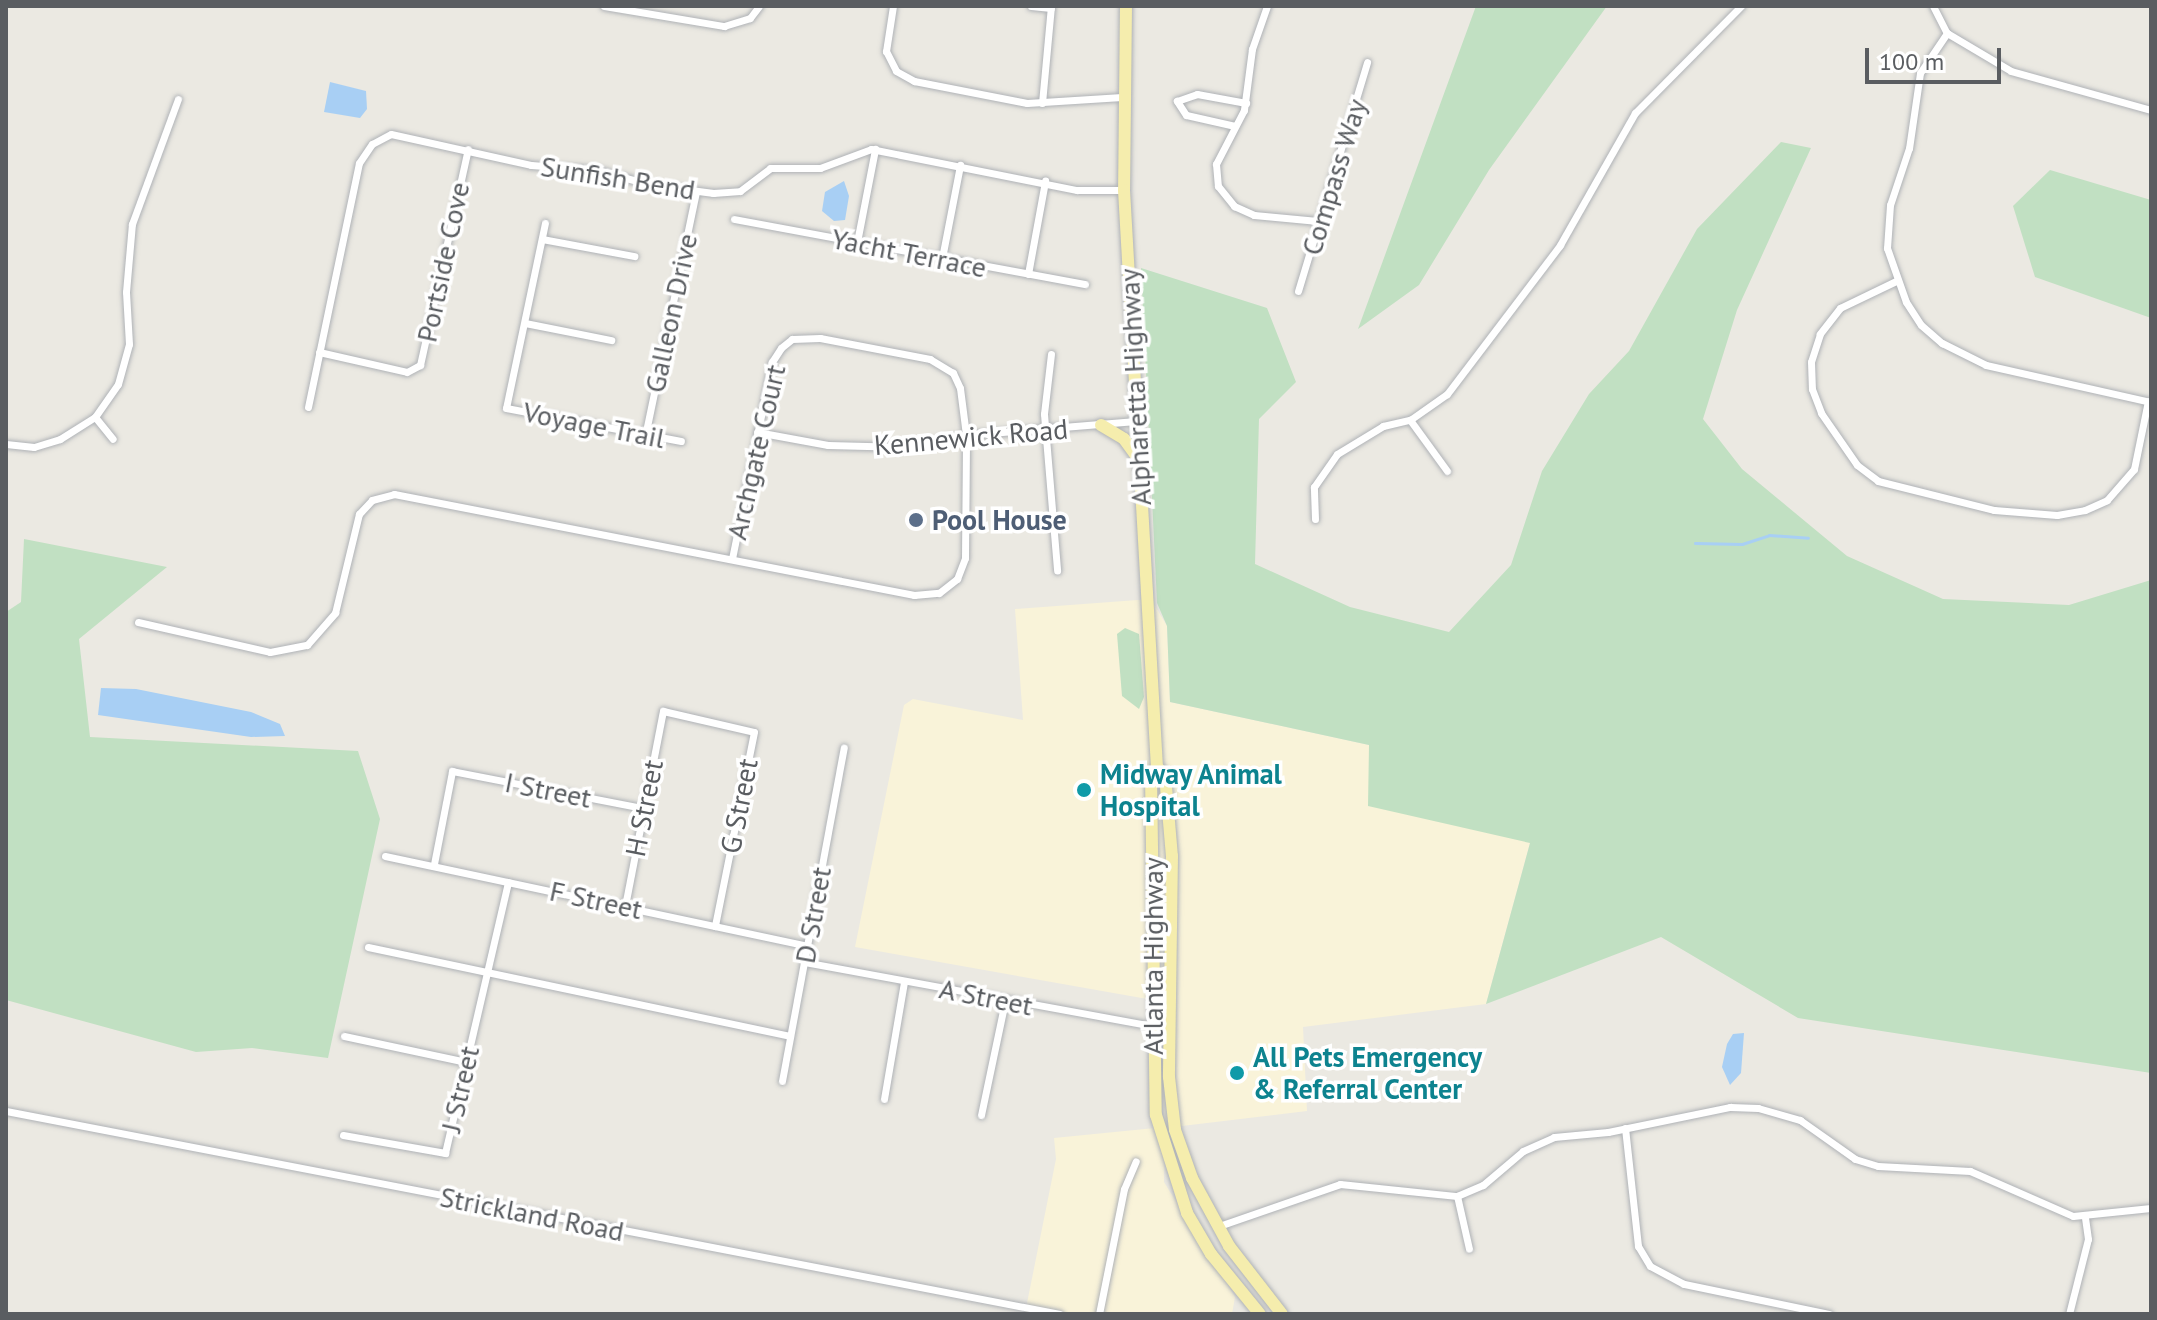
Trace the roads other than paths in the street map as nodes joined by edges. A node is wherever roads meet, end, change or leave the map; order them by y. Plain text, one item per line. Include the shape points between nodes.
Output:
1 (604, 6) edge
2 (759, 6) edge
3 (893, 6) edge
4 (1031, 6) edge
5 (1126, 6) edge
6 (1267, 6) edge
7 (1741, 6) edge
8 (1933, 6) edge
9 (1051, 7) edge
10 (1947, 33) junction
11 (1367, 62) dead end
12 (1122, 97) junction
13 (178, 99) dead end
14 (1042, 103) junction
15 (1246, 103) junction
16 (2151, 110) edge
17 (1235, 126) junction
18 (468, 149) junction
19 (875, 149) junction
20 (960, 165) junction
21 (1045, 181) junction
22 (1124, 190) junction
23 (696, 191) junction
24 (734, 219) dead end
25 (1318, 221) junction
26 (545, 223) dead end
27 (542, 239) junction
28 (857, 242) junction
29 (634, 256) dead end
30 (942, 258) junction
31 (1028, 274) junction
32 (1896, 281) junction
33 (1085, 284) dead end
34 (1298, 291) dead end
35 (525, 323) junction
36 (611, 340) dead end
37 (319, 352) junction
38 (1051, 354) dead end
39 (2150, 402) edge
40 (308, 407) dead end
41 (95, 417) junction
42 (1410, 420) junction
43 (1138, 421) junction
44 (1101, 425) junction
45 (1045, 430) junction
46 (757, 432) junction
47 (966, 435) junction
48 (645, 436) junction
49 (113, 439) dead end
50 (681, 441) dead end
51 (6, 444) edge
52 (1140, 462) junction
53 (1447, 471) dead end
54 (1315, 519) dead end
55 (732, 559) junction
56 (1057, 570) dead end
57 (138, 622) dead end
58 (663, 711) joint
59 (844, 748) dead end
60 (1157, 767) junction
61 (643, 808) junction
62 (385, 856) dead end
63 (434, 864) junction
64 (508, 882) junction
65 (625, 906) junction
66 (715, 926) junction
67 (807, 946) junction
68 (368, 947) dead end
69 (804, 962) junction
70 (487, 971) junction
71 (904, 982) junction
72 (1005, 1001) junction
73 (1151, 1026) junction
74 (1169, 1029) junction
75 (344, 1036) dead end
76 (790, 1036) junction
77 (466, 1062) junction
78 (782, 1081) dead end
79 (884, 1099) dead end
80 (6, 1111) edge
81 (981, 1115) dead end
82 (1625, 1128) junction
83 (343, 1135) dead end
84 (1136, 1161) dead end
85 (1457, 1196) junction
86 (2151, 1208) edge
87 (2085, 1217) junction
88 (1219, 1226) junction
89 (1469, 1249) dead end
90 (1276, 1312) edge
91 (1060, 1314) edge
92 (1099, 1314) edge
93 (1260, 1314) edge
94 (1829, 1314) edge
95 (2069, 1314) edge

1 - 2 street via 724,26 750,18
3 - 14 street via 885,44 890,63 902,75 921,83
4 - 9 street
5 - 12 main road, Alpharetta Highway
6 - 15 street via 1252,49
7 - 42 street via 1635,113 1552,257 1447,394
8 - 10 street
9 - 14 street
10 - 16 street via 2011,71
10 - 32 street via 1920,73 1909,148 1890,205 1887,248
11 - 25 street, Compass Way
12 - 14 street
12 - 22 main road, Alpharetta Highway
13 - 41 street via 132,224 127,358 112,396
15 - 17 street
15 - 17 street via 1197,94 1177,101 1186,115
17 - 25 street via 1216,164 1224,197 1254,215
18 - 23 street, Sunfish Bend via 531,165 597,170
18 - 37 street, Sunfish Bend via 396,133 364,152
18 - 37 street, Portside Cove via 420,365 407,372
19 - 20 street, Sunfish Bend
19 - 23 street, Sunfish Bend via 854,152 824,167 770,168 735,193
19 - 28 street
20 - 21 street, Sunfish Bend
20 - 30 street
21 - 22 street, Sunfish Bend via 1077,190
21 - 31 street
22 - 43 main road, Alpharetta Highway
23 - 48 street, Galleon Drive
24 - 28 street, Yacht Terrace
25 - 34 street, Compass Way
26 - 27 street
27 - 29 street
27 - 35 street
28 - 30 street, Yacht Terrace
30 - 31 street, Yacht Terrace
31 - 33 street, Yacht Terrace
32 - 39 street via 1921,325 1966,356 2076,388
32 - 39 street via 1840,308 1820,334 1811,362 1812,389 1821,413 1857,465 1878,481 1974,507 2073,514 2107,500 2127,480 2139,455
35 - 36 street
35 - 48 street, Voyage Trail via 506,408
37 - 40 street, Sunfish Bend
38 - 45 street
41 - 49 street
41 - 51 street via 48,444
42 - 53 street
42 - 54 street via 1383,426 1337,454 1314,487
43 - 44 street, Kennewick Road
43 - 52 main road, Alpharetta Highway
44 - 45 street, Kennewick Road
44 - 52 main road via 1124,439
45 - 47 street, Kennewick Road
45 - 56 street
46 - 47 street, Kennewick Road via 828,445 906,447
46 - 47 street, Archgate Court via 772,362 781,348 792,339 820,338 945,366 960,388
46 - 55 street, Archgate Court
47 - 55 street, Archgate Court via 965,558 957,579 945,590 914,595
48 - 50 street, Voyage Trail
52 - 60 main road, Alpharetta Highway
55 - 57 street, Archgate Court via 387,495 368,503 359,514 335,613 307,645 270,652
58 - 61 street, H Street
58 - 66 street, G Street via 754,732
59 - 67 street, D Street
60 - 73 main road, Atlanta Highway via 1151,775
60 - 74 main road, Atlanta Highway via 1165,775 1172,856
61 - 63 street, I Street via 452,771
61 - 65 street, H Street
62 - 63 street, F Street
63 - 64 street, F Street
64 - 65 street, F Street
64 - 70 street
65 - 66 street, F Street
66 - 67 street, F Street
67 - 69 street, D Street
68 - 70 street
69 - 71 street, A Street
69 - 76 street, D Street
70 - 76 street via 616,1003
70 - 77 street, J Street
71 - 72 street, A Street
71 - 79 street
72 - 73 street, A Street
72 - 81 street
73 - 74 street, A Street
73 - 93 main road, Atlanta Highway via 1155,1111 1172,1176 1211,1254
74 - 88 main road, Atlanta Highway via 1175,1130 1192,1178
75 - 77 street
76 - 78 street, D Street
77 - 83 street, J Street via 445,1153
80 - 91 street, Strickland Road
82 - 85 street via 1554,1137 1523,1151 1483,1185
82 - 87 street via 1699,1110 1758,1108 1800,1120 1855,1159 1878,1166 1970,1171 2051,1210
82 - 94 street via 1638,1246 1650,1266 1684,1284
84 - 92 street via 1124,1189
85 - 88 street via 1340,1184
85 - 89 street
86 - 87 street
87 - 95 street via 2088,1239
88 - 90 main road, Atlanta Highway

